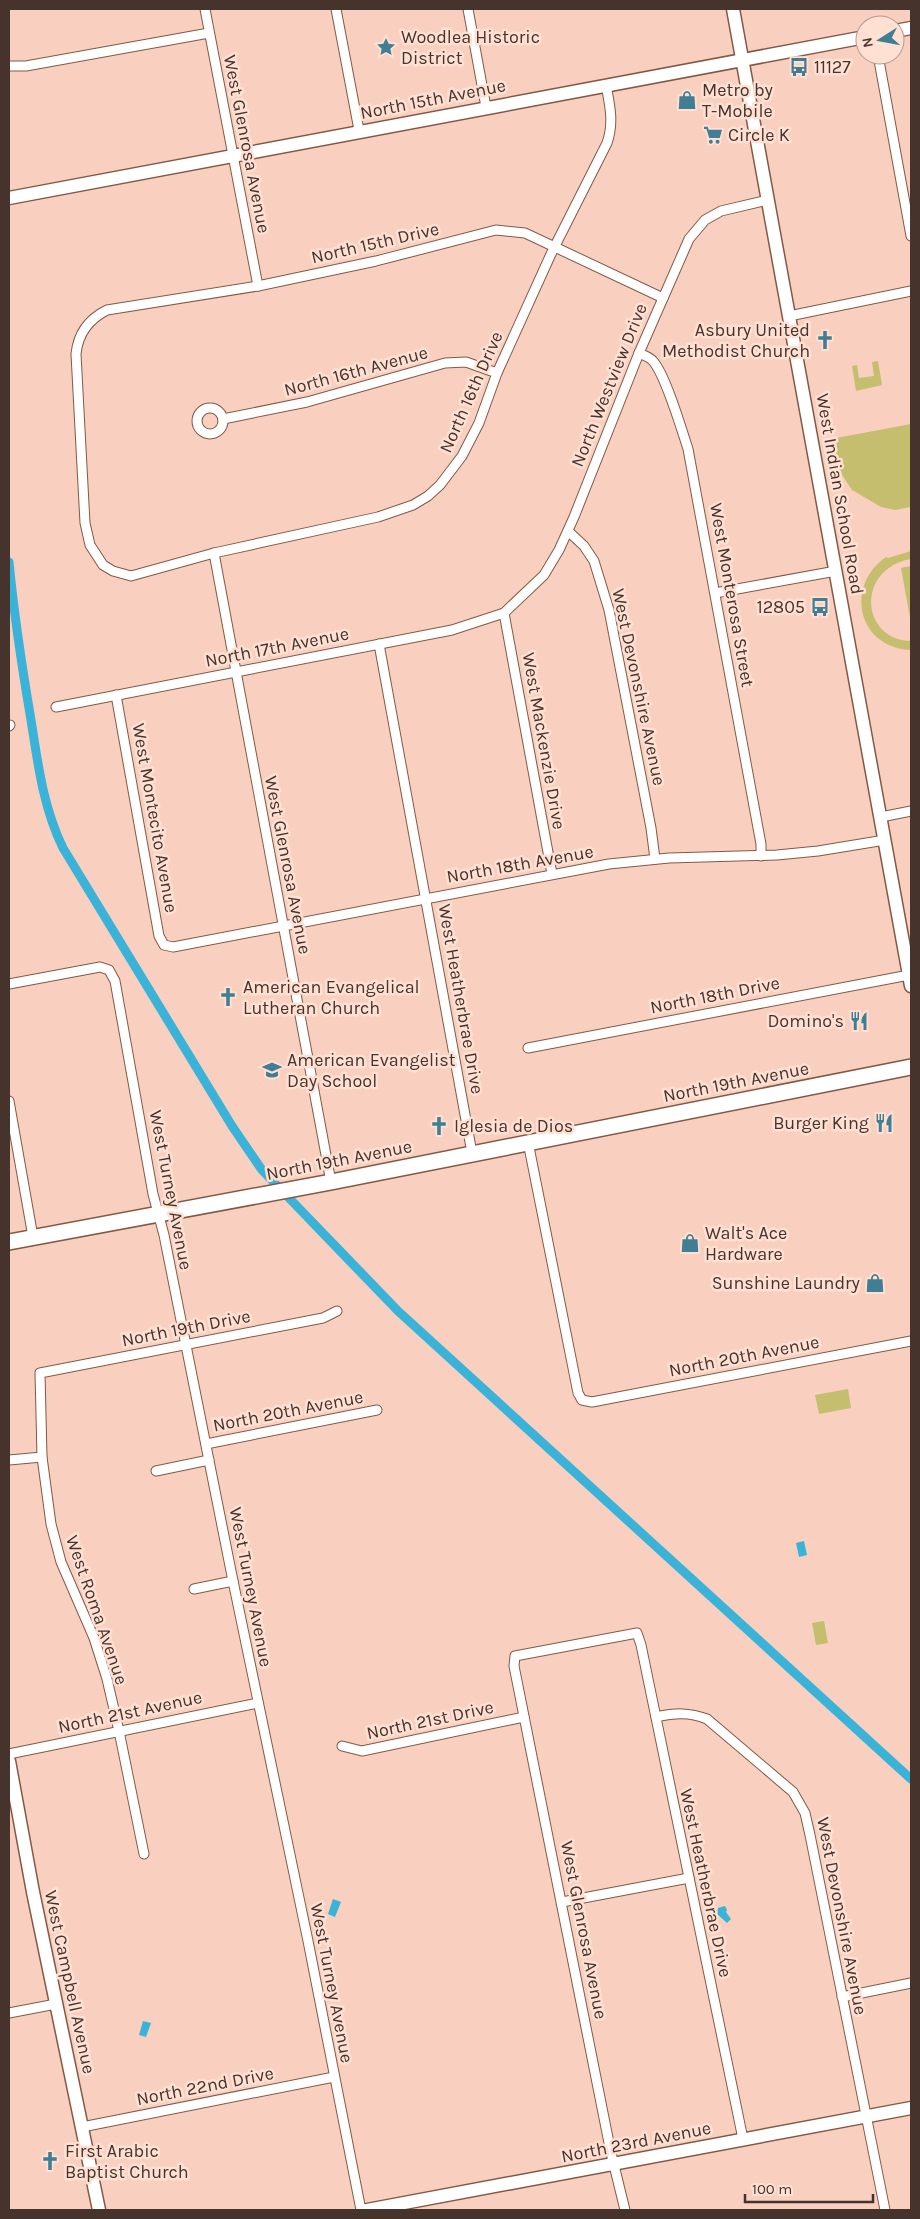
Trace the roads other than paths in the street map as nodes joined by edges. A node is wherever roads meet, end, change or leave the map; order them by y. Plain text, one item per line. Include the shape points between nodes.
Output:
1 (205, 9) edge
2 (336, 9) edge
3 (468, 9) edge
4 (733, 9) edge
5 (209, 33) junction
6 (855, 39) edge
7 (742, 59) junction
8 (880, 65) edge
9 (9, 66) edge
10 (606, 85) junction
11 (486, 107) junction
12 (359, 130) junction
13 (232, 155) junction
14 (9, 198) edge
15 (768, 200) junction
16 (911, 236) edge
17 (555, 246) junction
18 (258, 286) junction
19 (911, 291) edge
20 (663, 298) junction
21 (789, 316) junction
22 (639, 353) junction
23 (497, 373) junction
24 (223, 419) dead end
25 (568, 531) junction
26 (214, 553) junction
27 (97, 557) joint
28 (836, 571) junction
29 (715, 592) junction
30 (504, 614) junction
31 (379, 644) junction
32 (236, 671) junction
33 (116, 695) junction
34 (56, 707) dead end
35 (911, 812) edge
36 (880, 817) junction
37 (885, 840) junction
38 (761, 856) junction
39 (655, 859) junction
40 (552, 874) junction
41 (426, 898) junction
42 (283, 926) junction
43 (164, 945) joint
44 (910, 980) edge
45 (9, 984) edge
46 (528, 1048) dead end
47 (911, 1067) edge
48 (9, 1101) edge
49 (528, 1142) junction
50 (472, 1153) junction
51 (330, 1182) junction
52 (158, 1214) junction
53 (33, 1237) junction
54 (9, 1242) edge
55 (337, 1311) dead end
56 (911, 1341) edge
57 (186, 1344) junction
58 (40, 1373) joint
59 (377, 1410) dead end
60 (206, 1444) junction
61 (42, 1458) junction
62 (9, 1460) edge
63 (209, 1460) junction
64 (156, 1471) dead end
65 (233, 1581) junction
66 (194, 1590) dead end
67 (515, 1656) joint
68 (258, 1702) junction
69 (524, 1717) junction
70 (656, 1717) junction
71 (119, 1732) junction
72 (342, 1746) dead end
73 (9, 1754) edge
74 (9, 1761) edge
75 (144, 1854) dead end
76 (689, 1878) junction
77 (562, 1902) junction
78 (911, 1983) edge
79 (842, 1997) junction
80 (56, 2004) junction
81 (9, 2013) edge
82 (334, 2077) junction
83 (911, 2108) edge
84 (866, 2116) junction
85 (82, 2127) junction
86 (743, 2139) junction
87 (614, 2164) junction
88 (99, 2210) edge
89 (361, 2210) edge
90 (368, 2210) edge
91 (625, 2210) edge
92 (885, 2210) edge

1 - 5 street, West Glenrosa Avenue
2 - 12 street
3 - 11 street
4 - 7 street, West Indian School Road
5 - 9 street via 26,66
5 - 13 street, West Glenrosa Avenue
6 - 7 street, North 15th Avenue
7 - 10 street, North 15th Avenue
7 - 15 street, West Indian School Road
8 - 16 street
10 - 11 street, North 15th Avenue
10 - 17 street, North 16th Drive via 611,131
11 - 12 street, North 15th Avenue
12 - 13 street, North 15th Avenue
13 - 14 street, North 15th Avenue
13 - 18 street, West Glenrosa Avenue
15 - 20 street, North Westview Drive via 721,211 705,220 689,239
15 - 21 street, West Indian School Road
17 - 18 street, North 15th Drive via 525,233 496,230 376,261
17 - 20 street, North 15th Drive
17 - 23 street, North 16th Drive
18 - 27 street, North 15th Drive via 107,310 97,314 77,342 85,523 90,545
19 - 21 street
20 - 22 street, North Westview Drive
21 - 28 street, West Indian School Road
22 - 25 street, North Westview Drive
22 - 29 street, West Monterosa Street via 652,360 680,424
23 - 24 street, North 16th Avenue via 466,362 445,364 307,402
23 - 26 street, North 16th Drive via 462,456 428,496 378,517
25 - 30 street, North Westview Drive via 544,575
25 - 39 street, West Devonshire Avenue via 584,546 594,562 609,610
26 - 27 street, North 16th Drive via 131,576 113,571
26 - 32 street, West Glenrosa Avenue
28 - 29 street
28 - 36 street, West Indian School Road
29 - 38 street, West Monterosa Street
30 - 31 street, North 17th Avenue via 452,630
30 - 40 street, West Mackenzie Drive
31 - 32 street, North 17th Avenue
31 - 41 street, West Heatherbrae Drive
32 - 33 street, North 17th Avenue
32 - 42 street, West Glenrosa Avenue
33 - 34 street, North 17th Avenue
33 - 43 street, West Montecito Avenue via 159,936
35 - 36 street
36 - 37 street, West Indian School Road
37 - 38 street, North 18th Avenue
37 - 44 street, West Indian School Road
38 - 39 street, North 18th Avenue
39 - 40 street, North 18th Avenue
40 - 41 street, North 18th Avenue
41 - 42 street, North 18th Avenue
41 - 50 street, West Heatherbrae Drive
42 - 43 street, North 18th Avenue via 173,947
42 - 51 street, West Glenrosa Avenue
44 - 46 street, North 18th Drive
45 - 52 street, West Turney Avenue via 100,967 109,970 115,981
47 - 49 main road, North 19th Avenue
48 - 53 street
49 - 50 main road, North 19th Avenue
49 - 56 street, North 20th Avenue via 582,1400 592,1402
50 - 51 main road, North 19th Avenue
51 - 52 main road, North 19th Avenue
52 - 53 main road, North 19th Avenue
52 - 57 street, West Turney Avenue
53 - 54 main road, North 19th Avenue
55 - 57 street, North 19th Drive via 323,1318
57 - 58 street, North 19th Drive
57 - 60 street, West Turney Avenue
58 - 61 street, West Roma Avenue
59 - 60 street, North 20th Avenue
60 - 63 street, West Turney Avenue
61 - 62 street
61 - 71 street, West Roma Avenue via 53,1534 76,1600 94,1638
63 - 64 street, North 20th Avenue
63 - 65 street, West Turney Avenue
65 - 66 street
65 - 68 street, West Turney Avenue
67 - 69 street, West Glenrosa Avenue
67 - 70 street, West Heatherbrae Drive via 637,1633
68 - 71 street, North 21st Avenue
68 - 82 street, West Turney Avenue
69 - 72 street, North 21st Drive via 362,1751
69 - 77 street, West Glenrosa Avenue
70 - 76 street, West Heatherbrae Drive
70 - 79 street, West Devonshire Avenue via 679,1712 707,1719 793,1792 801,1803
71 - 73 street, North 21st Avenue
71 - 75 street, West Roma Avenue
74 - 80 street, West Campbell Avenue
76 - 77 street
76 - 86 street, West Heatherbrae Drive
77 - 87 street, West Glenrosa Avenue
78 - 79 street
79 - 84 street, West Devonshire Avenue
80 - 81 street
80 - 85 street, West Campbell Avenue
82 - 85 street, North 22nd Drive
82 - 89 street, West Turney Avenue
83 - 84 street, North 23rd Avenue
84 - 86 street, North 23rd Avenue
84 - 92 street, West Devonshire Avenue
85 - 88 street, West Campbell Avenue
86 - 87 street, North 23rd Avenue
87 - 90 street, North 23rd Avenue
87 - 91 street, West Glenrosa Avenue

